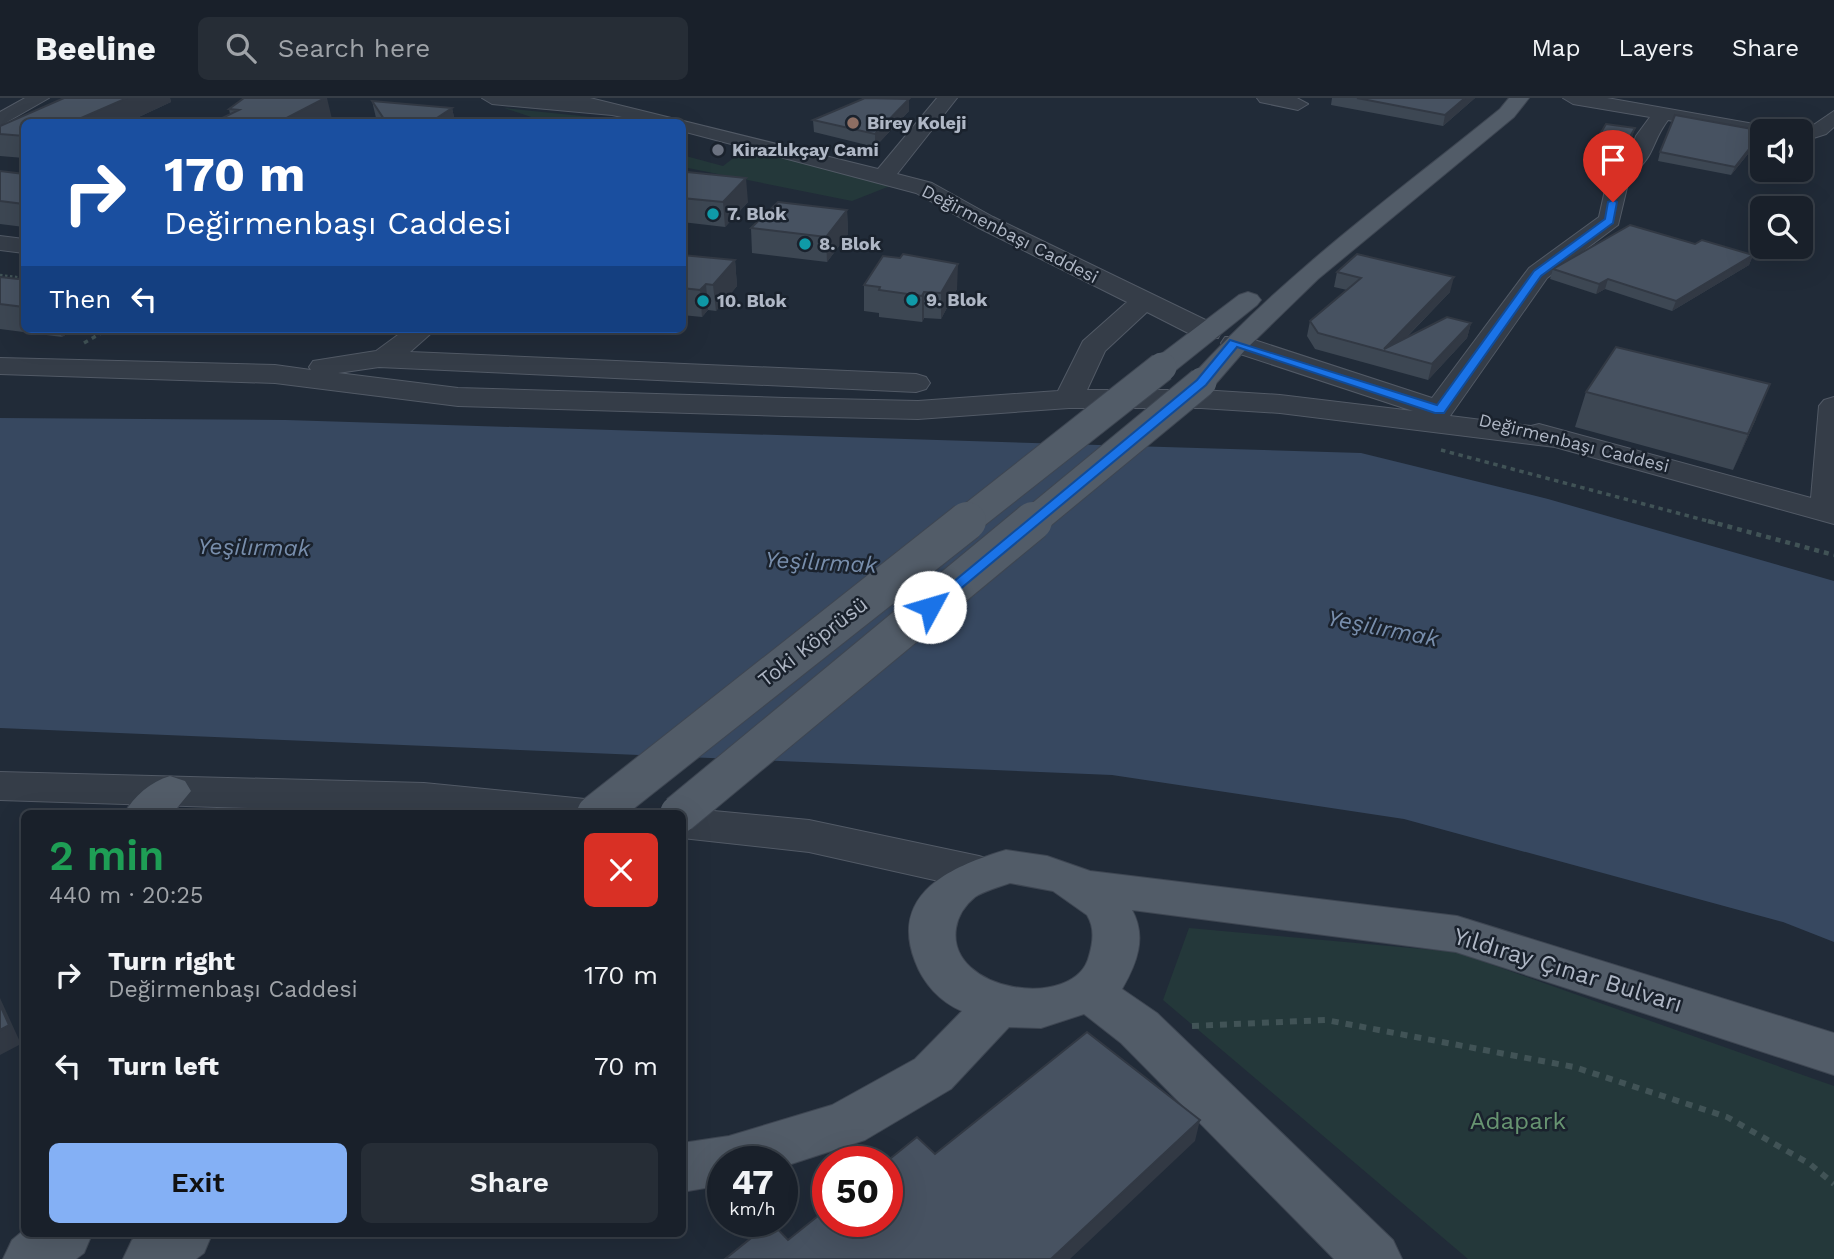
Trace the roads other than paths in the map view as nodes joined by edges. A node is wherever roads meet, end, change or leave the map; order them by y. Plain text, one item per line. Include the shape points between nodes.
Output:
1 (39, 98) edge
2 (492, 98) edge
3 (567, 98) edge
4 (1267, 98) edge
5 (1492, 98) edge
6 (1519, 98) edge
7 (1573, 98) edge
8 (919, 100) dead end
9 (944, 101) edge
10 (602, 103) edge
11 (1298, 104) dead end
12 (1663, 114) junction
13 (1834, 117) edge
14 (661, 119) edge
15 (2, 120) edge
16 (21, 121) edge
17 (686, 126) edge
18 (1750, 128) edge
19 (1813, 132) edge
20 (883, 177) junction
21 (0, 243) edge
22 (21, 246) edge
23 (1144, 301) junction
24 (417, 333) edge
25 (1221, 337) junction
26 (383, 359) junction
27 (0, 366) edge
28 (275, 374) junction
29 (916, 383) dead end
30 (1069, 399) junction
31 (1834, 406) edge
32 (1439, 410) junction
33 (1565, 439) junction
34 (1830, 513) edge
35 (0, 786) edge
36 (158, 802) edge
37 (545, 810) edge
38 (601, 810) edge
39 (685, 810) edge
40 (686, 824) edge
41 (979, 873) junction
42 (1087, 887) junction
43 (1090, 992) junction
44 (997, 1007) junction
45 (1834, 1054) edge
46 (686, 1167) edge
47 (35, 1237) edge
48 (60, 1237) edge
49 (20, 1259) edge
50 (32, 1259) edge
51 (1373, 1259) edge

1 - 15 street
2 - 10 street
3 - 10 street
4 - 11 street
5 - 25 main road via 1477,117
6 - 25 main road via 1507,113 1390,207
7 - 12 street
8 - 9 street
9 - 20 street
10 - 14 street
12 - 18 street
12 - 32 street via 1646,136 1639,159 1620,172 1610,220 1538,274
13 - 19 street
15 - 16 street
17 - 20 street, Değirmenbaşı Caddesi
20 - 23 street, Değirmenbaşı Caddesi via 925,188
21 - 22 street
23 - 25 street, Değirmenbaşı Caddesi
23 - 30 street via 1093,347
24 - 26 street
25 - 32 street, Değirmenbaşı Caddesi
25 - 38 main road, Toki Köprüsü, bridge via 1161,367
25 - 39 main road, bridge via 1202,383
26 - 28 street
26 - 29 street
27 - 28 street
28 - 30 street via 458,397 918,410
30 - 33 street via 1280,404
31 - 34 street
32 - 33 street, Değirmenbaşı Caddesi
33 - 34 street, Değirmenbaşı Caddesi
35 - 36 street
36 - 37 street via 425,798
40 - 41 street via 809,836
41 - 42 main road via 1006,866 1035,867 1063,874
41 - 44 main road via 956,885 938,904 930,927 932,951 944,975 967,994
42 - 43 main road via 1105,906 1116,928 1117,951 1108,974
42 - 45 main road, Yıldıray Çınar Bulvarı via 1458,934
43 - 44 main road via 1052,1008
43 - 51 main road via 1139,1028
44 - 46 main road via 933,1074 846,1124 729,1160
47 - 49 main road
48 - 50 main road

